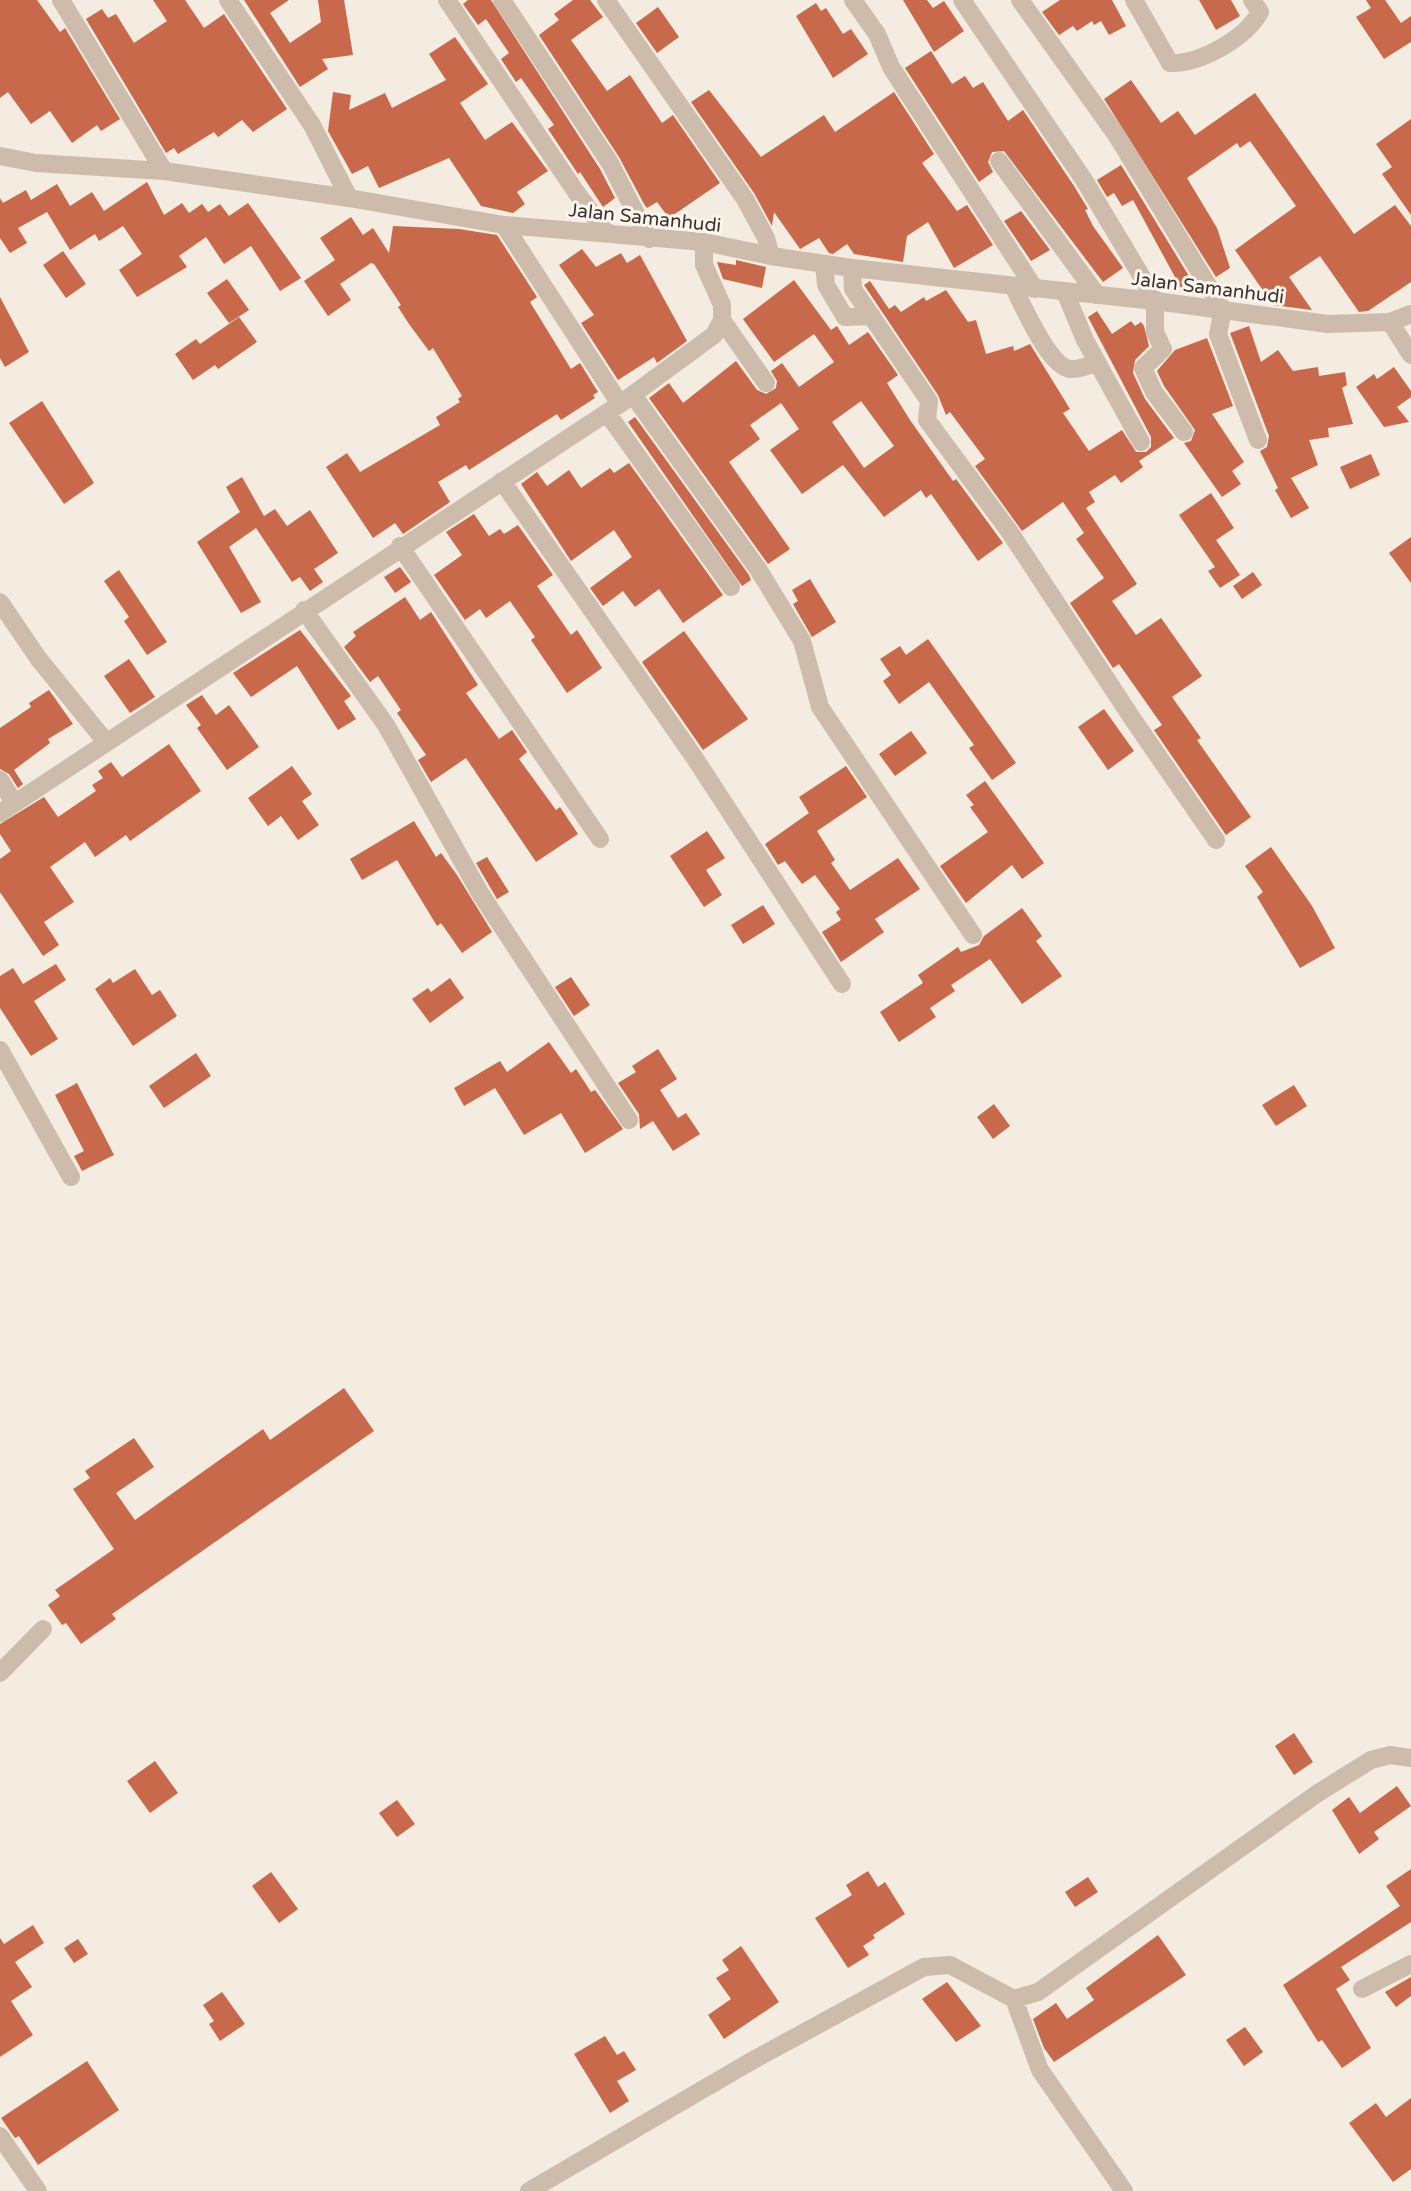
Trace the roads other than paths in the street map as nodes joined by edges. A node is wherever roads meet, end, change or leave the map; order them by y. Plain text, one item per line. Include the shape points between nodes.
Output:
1 (61, 0) edge
2 (228, 0) edge
3 (447, 0) edge
4 (502, 0) edge
5 (607, 0) edge
6 (853, 0) edge
7 (962, 0) edge
8 (1020, 0) edge
9 (1134, 0) edge
10 (1252, 0) edge
11 (0, 156) edge
12 (999, 161) dead end
13 (164, 172) junction
14 (349, 198) junction
15 (504, 225) junction
16 (607, 233) junction
17 (649, 239) junction
18 (704, 242) junction
19 (771, 256) junction
20 (824, 264) junction
21 (852, 268) junction
22 (1013, 286) junction
23 (1035, 289) junction
24 (1065, 292) junction
25 (1097, 295) junction
26 (1155, 301) junction
27 (1223, 310) junction
28 (1411, 314) edge
29 (872, 316) junction
30 (722, 320) junction
31 (1390, 322) junction
32 (1411, 355) edge
33 (1097, 363) junction
34 (766, 383) dead end
35 (620, 404) junction
36 (1184, 432) dead end
37 (1258, 440) dead end
38 (1141, 442) dead end
39 (502, 481) junction
40 (400, 547) junction
41 (731, 587) dead end
42 (0, 602) edge
43 (304, 610) junction
44 (106, 742) junction
45 (0, 780) edge
46 (7, 808) edge
47 (600, 839) dead end
48 (1216, 840) dead end
49 (973, 935) dead end
50 (842, 984) dead end
51 (0, 1050) edge
52 (629, 1120) dead end
53 (71, 1177) dead end
54 (43, 1629) dead end
55 (0, 1673) edge
56 (1411, 1758) edge
57 (1411, 1964) edge
58 (1362, 1989) dead end
59 (1014, 1999) junction
60 (0, 2136) edge
61 (38, 2191) edge
62 (529, 2191) edge
63 (1124, 2191) edge

1 - 13 street
2 - 14 street via 312,125
3 - 16 street
4 - 17 street via 610,163
5 - 19 street via 745,200
6 - 23 street via 877,34 891,67
7 - 26 street via 1084,180
8 - 27 street via 1117,136
9 - 10 street via 1170,63 1179,63 1194,61 1253,24 1260,12
11 - 13 street, Jalan Samanhudi
12 - 25 street
13 - 14 street, Jalan Samanhudi
14 - 15 street, Jalan Samanhudi
15 - 16 street, Jalan Samanhudi
15 - 35 street
16 - 17 street, Jalan Samanhudi
17 - 18 street, Jalan Samanhudi
18 - 19 street, Jalan Samanhudi
18 - 30 street via 704,265 722,305
19 - 20 street, Jalan Samanhudi
20 - 21 street, Jalan Samanhudi
20 - 29 street via 826,285 845,317
21 - 22 street, Jalan Samanhudi
21 - 29 street via 853,289
22 - 23 street, Jalan Samanhudi
22 - 33 street via 1045,346 1064,368
23 - 24 street, Jalan Samanhudi
24 - 25 street, Jalan Samanhudi
24 - 33 street
25 - 26 street, Jalan Samanhudi
26 - 27 street, Jalan Samanhudi
26 - 36 street via 1155,332 1163,349 1143,368
27 - 31 street, Jalan Samanhudi via 1328,324
27 - 37 street via 1218,334
28 - 31 street, Jalan Samanhudi
29 - 48 street via 929,401 927,420 1009,531
30 - 34 street
30 - 35 street via 714,335
31 - 32 street
33 - 38 street
35 - 39 street
35 - 41 street
35 - 49 street via 758,569 802,641 820,707
39 - 40 street
39 - 50 street via 694,757
40 - 43 street
40 - 47 street
42 - 44 street via 38,658
43 - 44 street
43 - 52 street via 386,725 480,893
44 - 46 street
45 - 46 street
51 - 53 street
54 - 55 street
56 - 59 street via 1390,1755 1371,1760 1264,1830 1038,1992
57 - 58 street
59 - 62 street via 950,1965 924,1967
59 - 63 street via 1040,2070
60 - 61 street

